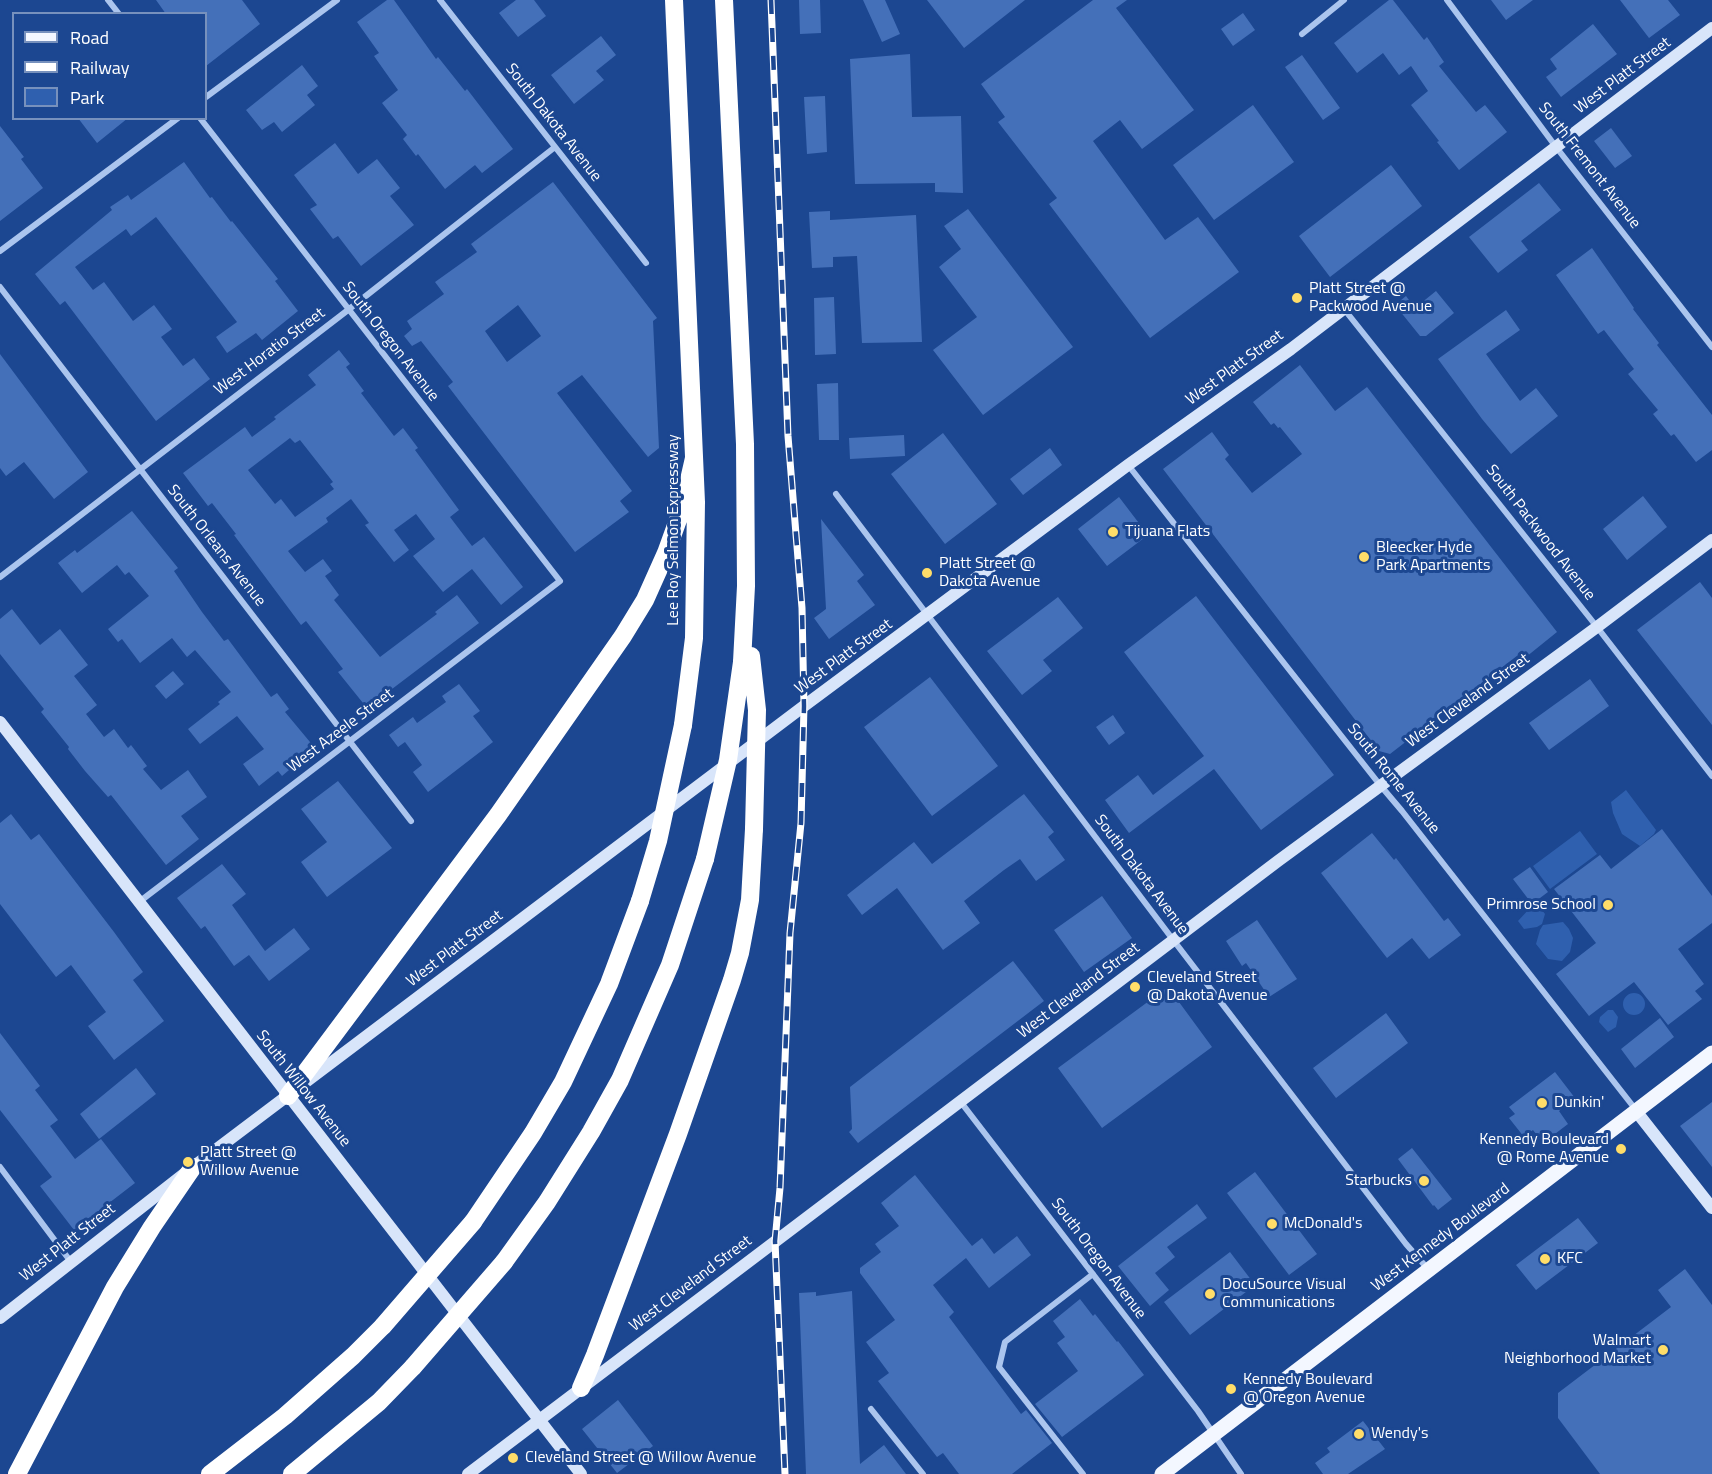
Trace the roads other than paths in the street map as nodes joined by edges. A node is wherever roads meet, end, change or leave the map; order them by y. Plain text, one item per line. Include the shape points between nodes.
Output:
1 (108, 0) edge
2 (337, 0) edge
3 (440, 0) edge
4 (674, 0) edge
5 (724, 0) edge
6 (1344, 0) edge
7 (1447, 0) edge
8 (117, 12) edge
9 (1712, 28) edge
10 (1302, 34) dead end
11 (207, 96) edge
12 (175, 120) edge
13 (202, 120) edge
14 (555, 147) junction
15 (1556, 147) junction
16 (0, 251) edge
17 (646, 263) dead end
18 (0, 287) edge
19 (1344, 309) junction
20 (348, 310) junction
21 (1712, 347) edge
22 (694, 458) junction
23 (1128, 465) junction
24 (140, 469) junction
25 (836, 494) dead end
26 (1712, 540) edge
27 (0, 577) edge
28 (560, 581) joint
29 (927, 616) junction
30 (1597, 627) junction
31 (746, 659) junction
32 (0, 722) edge
33 (349, 742) junction
34 (1712, 776) edge
35 (1380, 785) junction
36 (411, 821) dead end
37 (138, 903) junction
38 (1174, 941) junction
39 (1712, 1053) edge
40 (288, 1096) junction
41 (960, 1101) junction
42 (1636, 1111) junction
43 (0, 1167) edge
44 (193, 1167) junction
45 (1712, 1208) edge
46 (71, 1262) junction
47 (1429, 1269) junction
48 (1092, 1274) junction
49 (0, 1318) edge
50 (581, 1388) junction
51 (871, 1409) dead end
52 (539, 1419) junction
53 (1213, 1435) junction
54 (17, 1474) edge
55 (210, 1474) edge
56 (292, 1474) edge
57 (468, 1474) edge
58 (581, 1474) edge
59 (923, 1474) edge
60 (1083, 1474) edge
61 (1162, 1474) edge
62 (1241, 1474) edge

1 - 8 street
2 - 11 street
3 - 14 street, South Dakota Avenue
4 - 22 highway, Lee Roy Selmon Expressway
5 - 31 highway via 745,444
6 - 10 street
7 - 15 street, South Fremont Avenue
9 - 15 main road, West Platt Street
12 - 16 street
13 - 20 street, South Oregon Avenue
14 - 17 street, South Dakota Avenue
14 - 20 street, West Horatio Street
15 - 19 main road, West Platt Street
15 - 21 street, South Fremont Avenue
18 - 24 street, South Orleans Avenue
19 - 23 main road, West Platt Street
19 - 30 street, South Packwood Avenue
20 - 24 street, West Horatio Street
20 - 28 street, South Oregon Avenue
22 - 40 highway via 683,506 666,553 623,636 498,815
22 - 55 highway, Lee Roy Selmon Expressway, bridge via 696,600 684,725 640,902 609,984 563,1082 473,1222 384,1326 293,1409
23 - 29 main road, West Platt Street
23 - 35 street, South Rome Avenue
24 - 27 street, West Horatio Street
24 - 33 street, South Orleans Avenue
25 - 29 street, South Dakota Avenue
26 - 30 main road, West Cleveland Street
28 - 33 street, West Azeele Street
29 - 38 street, South Dakota Avenue
29 - 40 main road, West Platt Street
30 - 34 street, South Packwood Avenue
30 - 35 main road, West Cleveland Street
31 - 50 highway, bridge via 758,710 750,900 744,935 670,1155
31 - 56 highway, bridge via 705,859 670,965 624,1072 591,1132 504,1262 457,1318 379,1402
32 - 37 main road, South Willow Avenue
33 - 36 street, South Orleans Avenue
33 - 37 street, West Azeele Street
35 - 38 main road, West Cleveland Street
35 - 42 street, South Rome Avenue
37 - 40 main road, South Willow Avenue
38 - 41 main road, West Cleveland Street
38 - 47 street, South Dakota Avenue
39 - 42 main road, West Kennedy Boulevard
40 - 44 main road, West Platt Street
40 - 52 main road, South Willow Avenue
41 - 48 street, South Oregon Avenue
41 - 50 main road, West Cleveland Street
42 - 45 main road
42 - 47 main road, West Kennedy Boulevard
43 - 46 street
44 - 46 main road, West Platt Street
44 - 54 highway via 115,1287
46 - 49 main road, West Platt Street
47 - 53 main road, West Kennedy Boulevard
48 - 53 street, South Oregon Avenue
48 - 60 street via 1005,1342 999,1367
50 - 52 main road, West Cleveland Street
51 - 59 street
52 - 57 main road, West Cleveland Street
52 - 58 main road, South Willow Avenue
53 - 61 main road, West Kennedy Boulevard
53 - 62 street, South Oregon Avenue

